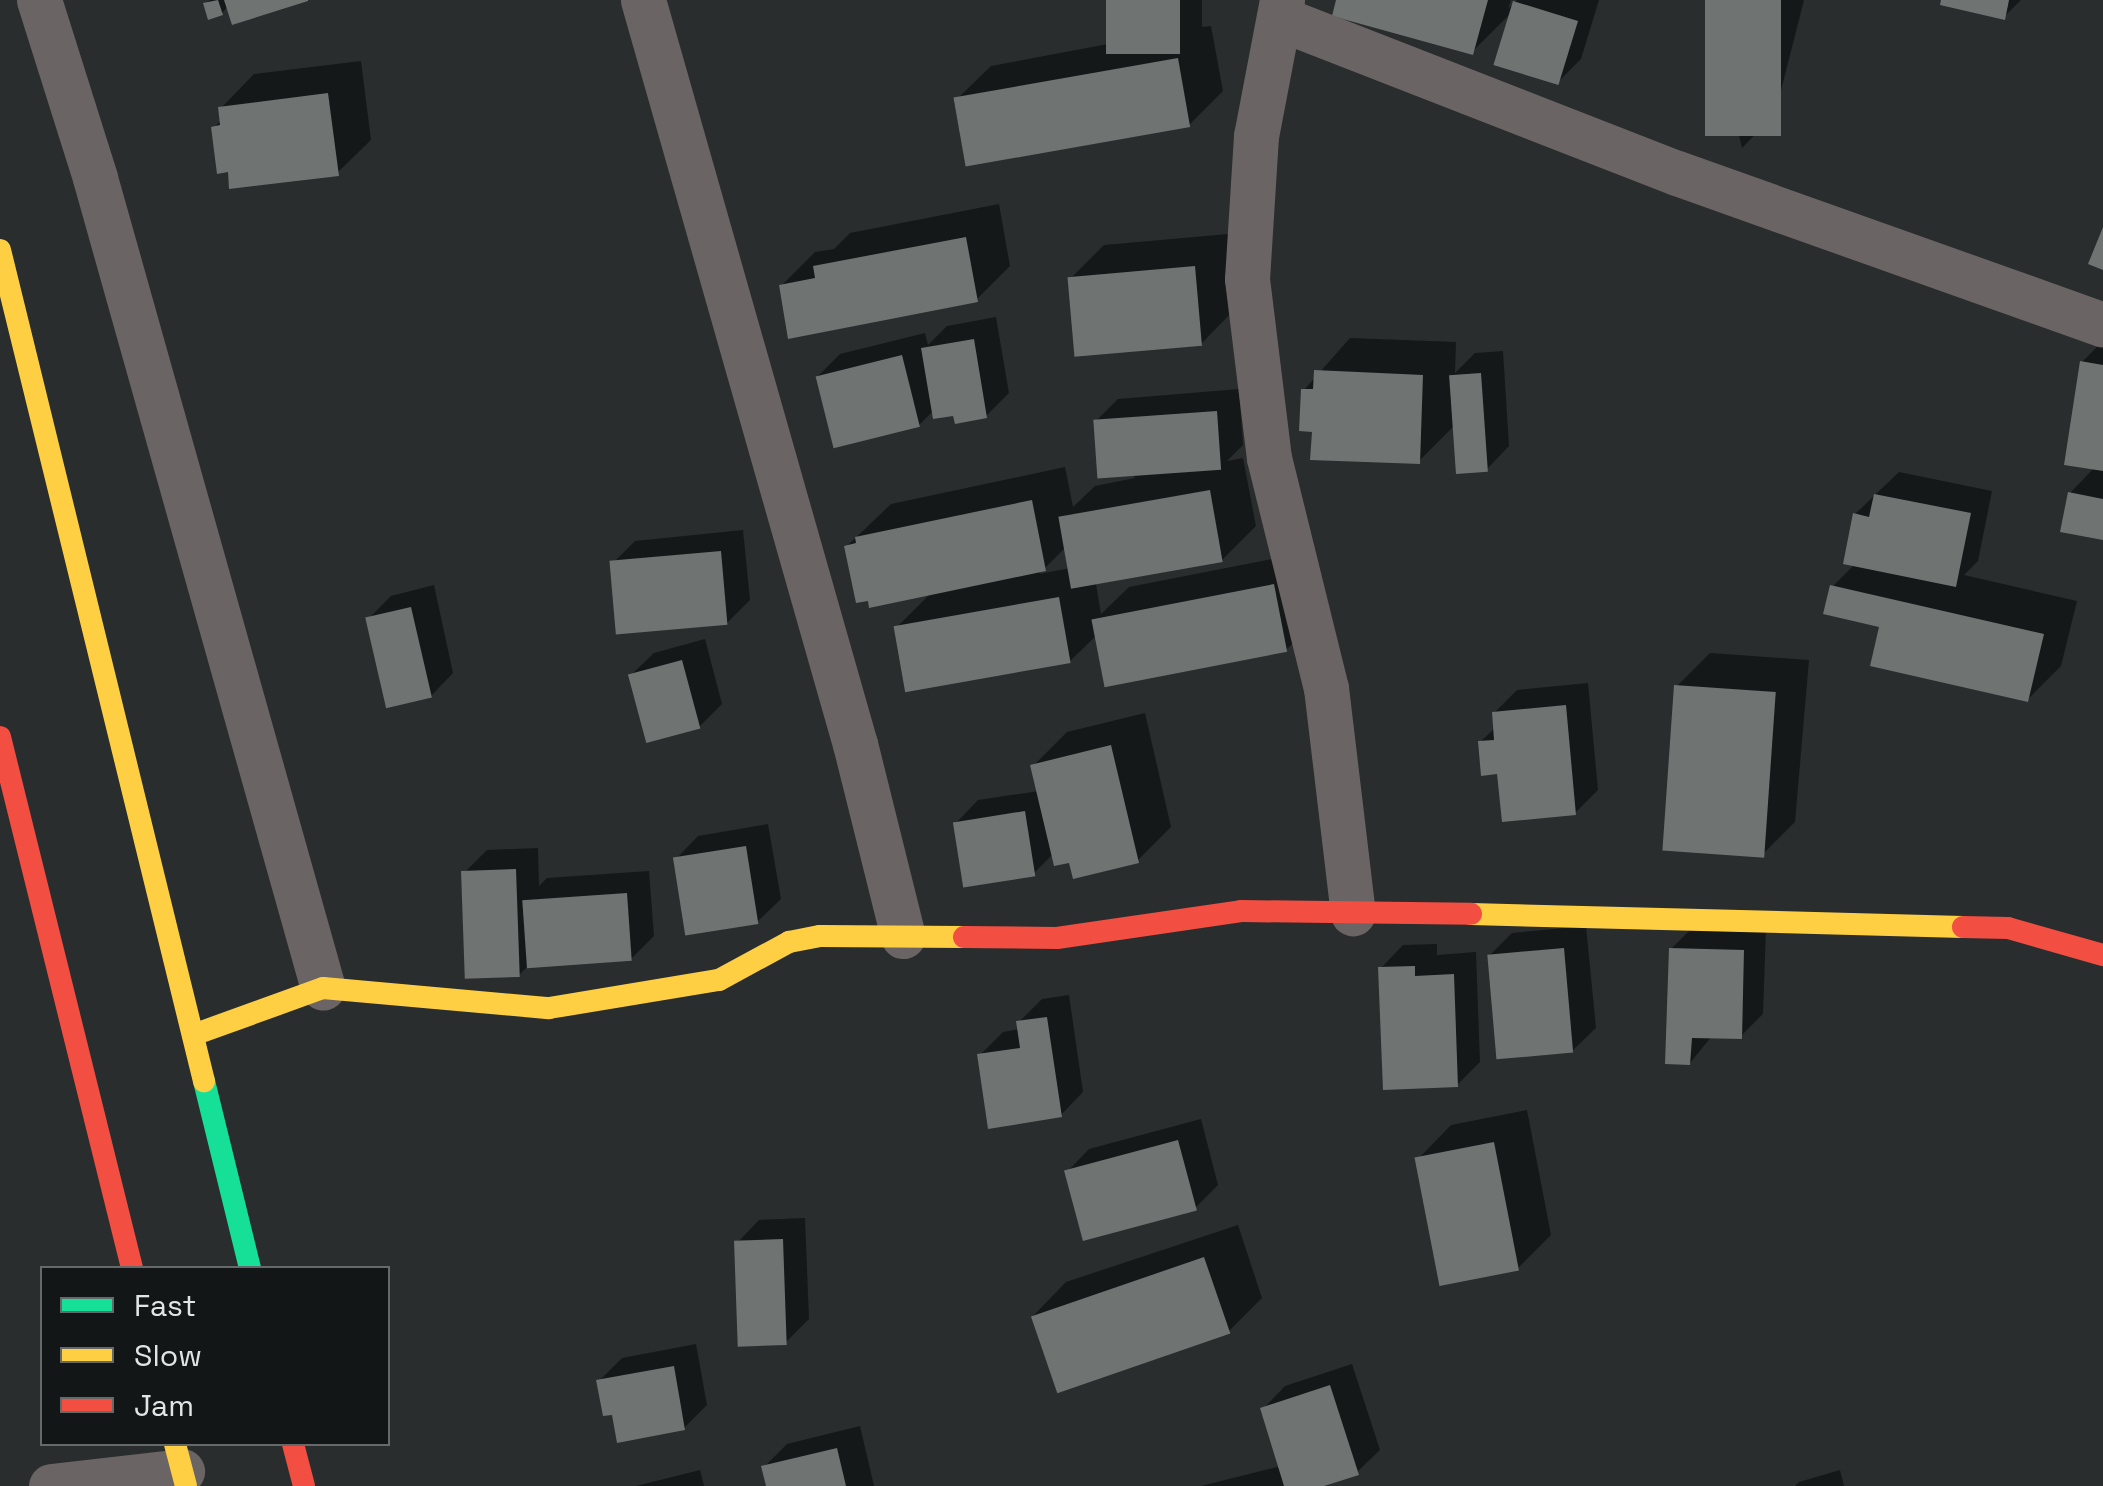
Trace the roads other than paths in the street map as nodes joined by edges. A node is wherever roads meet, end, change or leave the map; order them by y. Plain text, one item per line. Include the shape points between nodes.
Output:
1 (39, 0) edge
2 (642, 0) edge
3 (1281, 9) edge
4 (0, 250) edge
5 (2103, 325) edge
6 (0, 737) edge
7 (1352, 913) junction
8 (903, 936) junction
9 (2103, 954) edge
10 (323, 988) junction
11 (193, 1035) junction
12 (132, 1266) edge
13 (250, 1266) edge
14 (294, 1446) edge
15 (181, 1467) edge
16 (51, 1486) edge
17 (304, 1486) edge

1 - 10 street
2 - 8 street via 855,744
3 - 5 street via 1677,172
3 - 7 street via 1256,136 1247,279 1270,458 1326,688
4 - 11 main road
6 - 12 main road
7 - 8 main road via 1241,911 1057,938
7 - 9 main road via 2008,928
8 - 10 main road via 789,942 719,980 549,1008
10 - 11 main road
11 - 13 main road
14 - 17 main road
15 - 16 street

